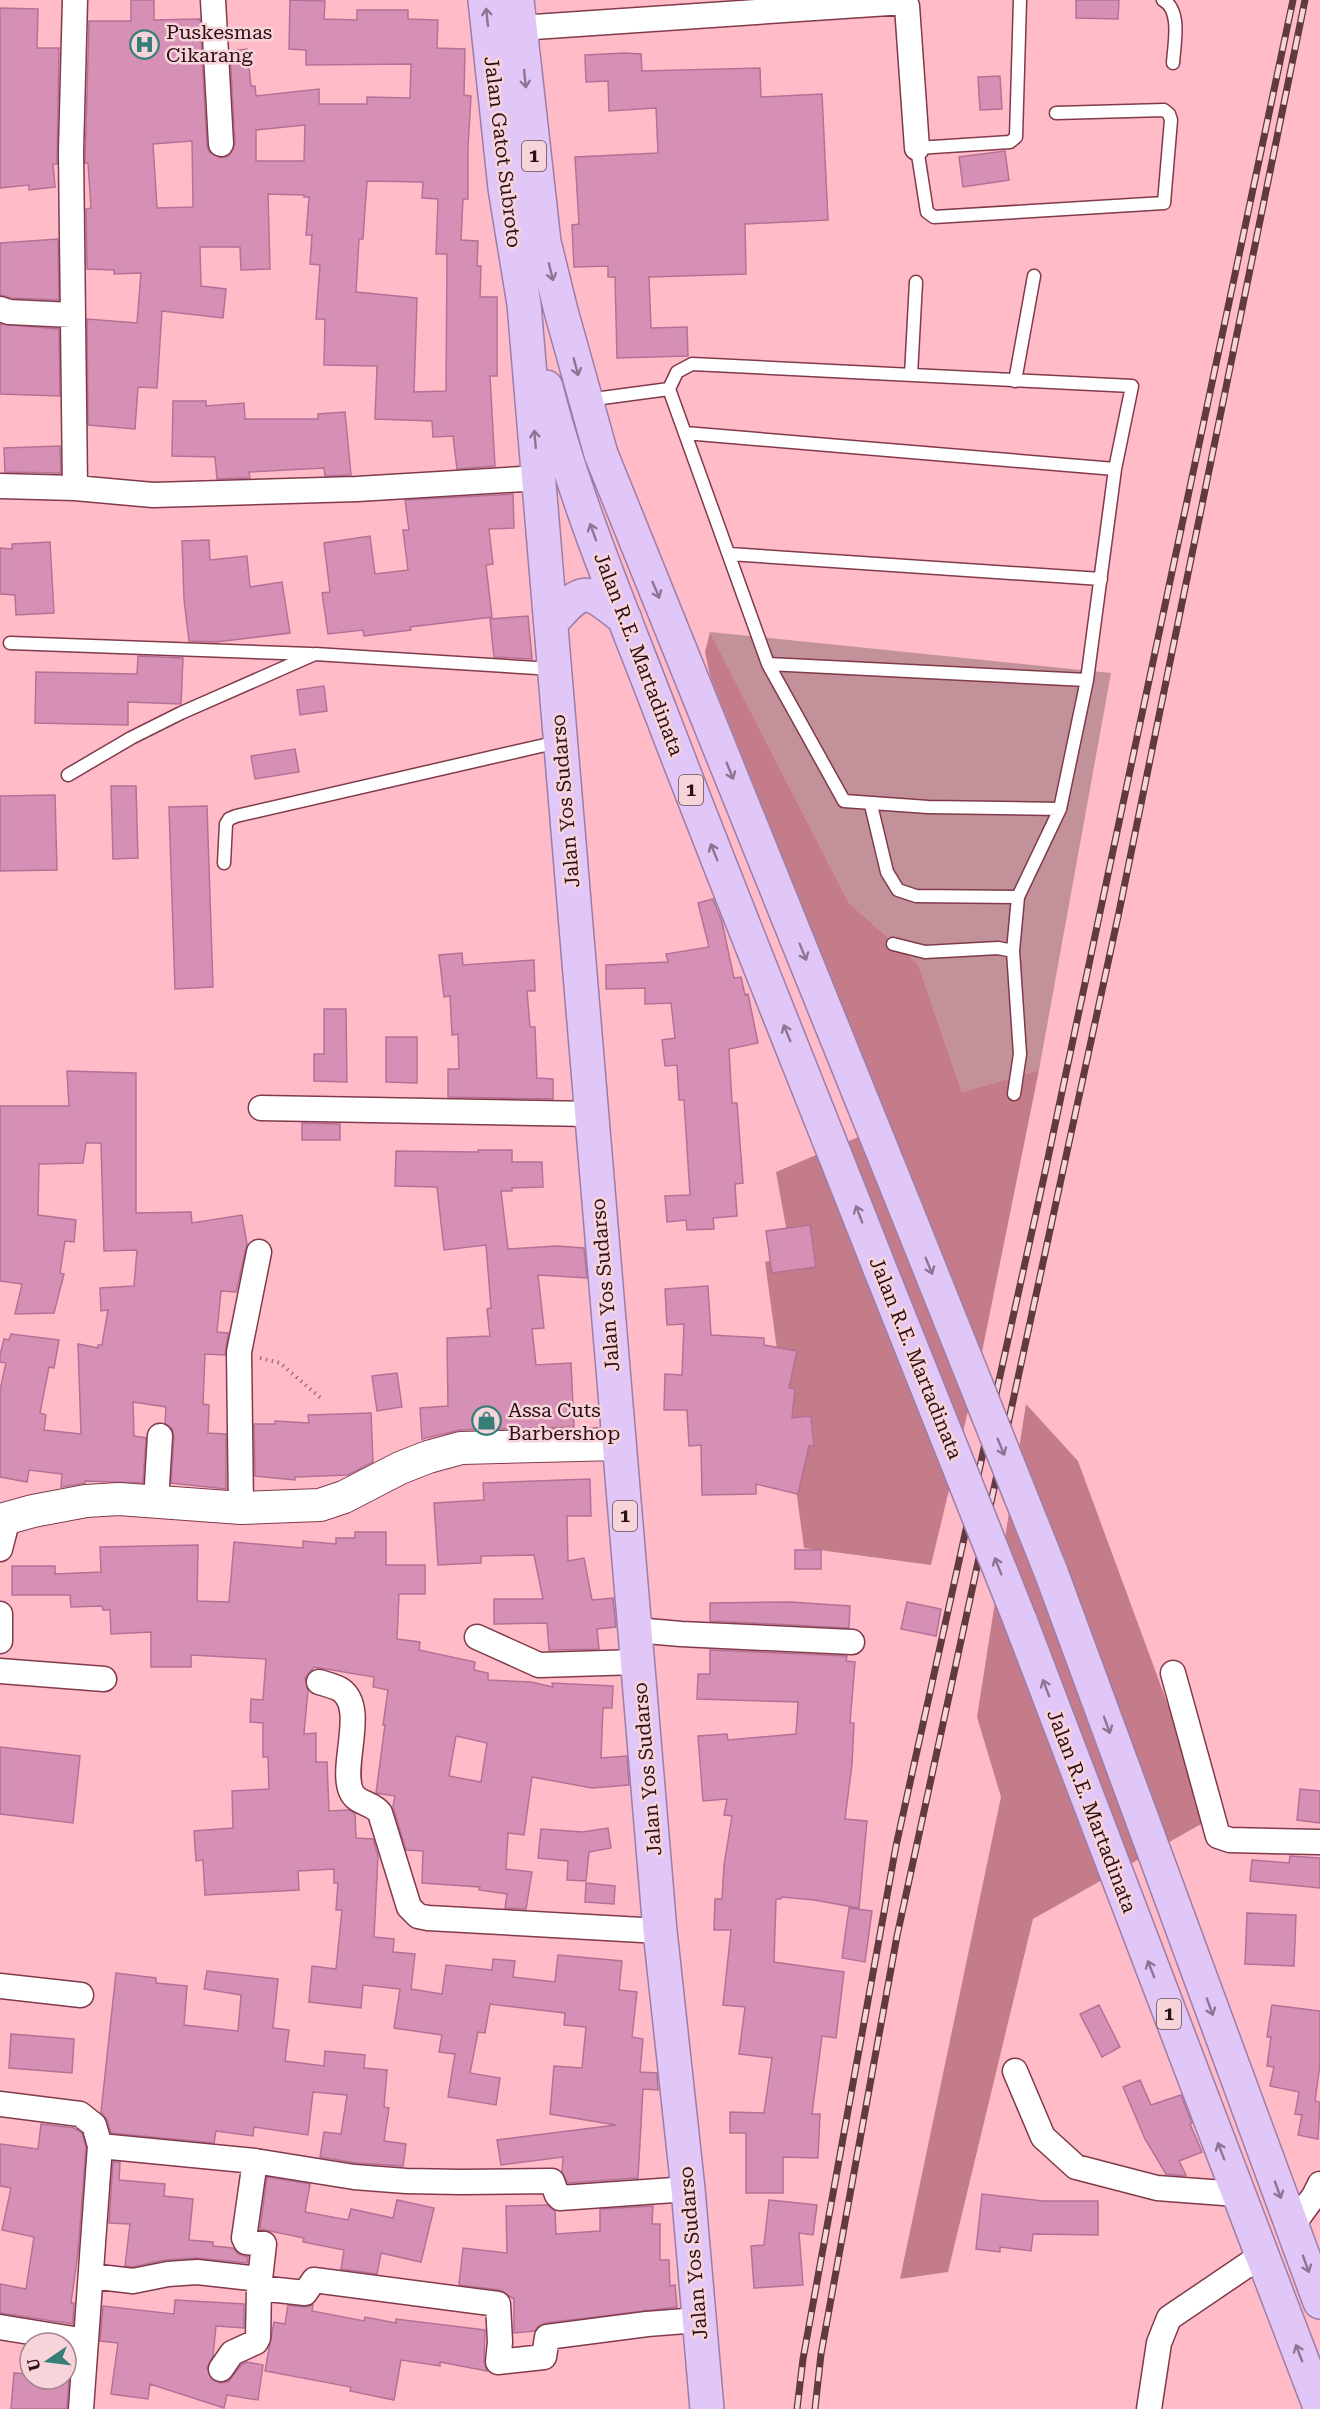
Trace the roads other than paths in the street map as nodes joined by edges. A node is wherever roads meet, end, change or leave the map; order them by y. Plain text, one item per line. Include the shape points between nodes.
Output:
1 (75, 0) edge
2 (213, 0) edge
3 (485, 0) edge
4 (1020, 0) edge
5 (1163, 0) edge
6 (518, 14) edge
7 (1173, 63) dead end
8 (1056, 113) dead end
9 (221, 144) dead end
10 (916, 148) junction
11 (1034, 276) dead end
12 (916, 282) dead end
13 (524, 304) junction
14 (0, 309) edge
15 (561, 311) joint
16 (72, 315) junction
17 (911, 375) junction
18 (1016, 381) junction
19 (669, 389) junction
20 (585, 401) junction
21 (685, 433) junction
22 (1115, 469) junction
23 (538, 478) junction
24 (0, 486) edge
25 (75, 488) junction
26 (729, 554) junction
27 (1101, 579) junction
28 (625, 619) junction
29 (550, 623) junction
30 (10, 643) dead end
31 (315, 654) junction
32 (768, 664) junction
33 (555, 669) junction
34 (1087, 680) junction
35 (560, 741) junction
36 (68, 776) dead end
37 (871, 805) junction
38 (1060, 809) junction
39 (224, 863) dead end
40 (1018, 897) junction
41 (892, 944) dead end
42 (1013, 951) junction
43 (1014, 1094) dead end
44 (261, 1108) dead end
45 (591, 1114) junction
46 (259, 1252) dead end
47 (160, 1436) dead end
48 (619, 1444) junction
49 (156, 1501) junction
50 (241, 1508) junction
51 (4, 1519) edge
52 (0, 1549) edge
53 (0, 1614) edge
54 (477, 1637) dead end
55 (0, 1641) edge
56 (852, 1642) dead end
57 (637, 1646) junction
58 (0, 1671) edge
59 (1173, 1672) dead end
60 (104, 1679) dead end
61 (319, 1682) dead end
62 (1320, 1842) edge
63 (660, 1931) junction
64 (0, 1986) edge
65 (81, 1995) dead end
66 (1015, 2071) dead end
67 (0, 2104) edge
68 (100, 2146) junction
69 (255, 2161) junction
70 (1320, 2184) edge
71 (688, 2189) junction
72 (1238, 2194) junction
73 (1292, 2226) junction
74 (1262, 2255) junction
75 (91, 2276) junction
76 (260, 2283) junction
77 (1320, 2302) edge
78 (699, 2320) junction
79 (0, 2327) edge
80 (86, 2340) junction
81 (221, 2369) dead end
82 (1320, 2407) edge
83 (81, 2409) edge
84 (707, 2409) edge
85 (1149, 2409) edge

1 - 16 street via 70,152
2 - 9 street
13 -> 3 highway, Jalan Gatot Subroto / 1 via 505,188
4 - 10 lane via 1014,141
5 - 7 lane via 1172,7 1175,18
6 - 10 street via 904,2
6 -> 15 highway, Jalan Gatot Subroto / 1 via 544,242
8 - 10 lane via 1164,110 1169,114 1164,203 934,217 927,212
11 - 18 lane
12 - 17 lane
23 -> 13 highway, Jalan Yos Sudarso / 1
28 -> 13 highway, Jalan R.E. Martadinata / 1 via 567,461
14 - 16 street
15 -> 20 highway, Jalan R.E. Martadinata / 1
16 - 25 street
17 - 18 lane
17 - 19 lane via 692,364 677,372
18 - 22 lane via 1132,386
19 - 20 lane
19 - 21 lane
20 -> 73 highway, Jalan R.E. Martadinata / 1, bridge via 623,512 1051,1572
21 - 22 lane
21 - 26 lane
22 - 27 lane
23 - 25 street via 153,495
23 - 29 highway, Jalan Yos Sudarso / 1
24 - 25 street
26 - 27 lane
26 - 32 lane
27 - 34 lane
28 - 29 highway via 599,598 585,594 571,599
72 -> 28 highway, Jalan R.E. Martadinata / 1, bridge via 1020,1620
29 - 33 highway, Jalan Yos Sudarso / 1
30 - 31 lane
31 - 33 lane
31 - 36 lane via 181,713
32 - 34 lane
32 - 37 lane via 844,801
33 - 35 highway, Jalan Yos Sudarso / 1
34 - 38 lane
35 - 39 lane via 236,816 226,824
35 - 45 highway, Jalan Yos Sudarso / 1
37 - 38 lane
37 - 40 lane via 886,872 898,890 916,896
38 - 40 lane
40 - 42 lane
41 - 42 lane via 925,952 992,948
42 - 43 lane via 1020,1054
44 - 45 street
45 - 48 highway, Jalan Yos Sudarso / 1
46 - 50 street via 239,1352
47 - 49 street
48 - 50 street via 461,1448 400,1468 320,1505
48 - 57 highway, Jalan Yos Sudarso / 1
49 - 50 street
49 - 51 street via 87,1501
51 - 52 street
53 - 55 street
54 - 57 street via 539,1665
56 - 57 street via 681,1635
57 - 63 highway, Jalan Yos Sudarso / 1
58 - 60 street
59 - 62 street via 1218,1836 1230,1840
61 - 63 street via 341,1689 347,1697 352,1723 348,1780 351,1792 380,1813 412,1912 428,1918
63 - 71 highway, Jalan Yos Sudarso / 1
64 - 65 street
66 - 72 street via 1043,2137 1076,2167 1157,2188
67 - 68 street via 80,2114 94,2125
68 - 69 street
68 - 75 street
69 - 71 street via 406,2181 552,2181 561,2198
69 - 76 street via 244,2238 246,2242 264,2244
70 - 73 street
71 - 78 highway, Jalan Yos Sudarso / 1
72 - 74 highway, Jalan R.E. Martadinata / 1
73 - 74 highway
73 -> 77 highway, Jalan R.E. Martadinata / 1
82 -> 74 highway, Jalan R.E. Martadinata / 1
74 - 85 street via 1169,2319 1159,2343
75 - 76 street via 133,2281 197,2272 236,2274
75 - 80 street
76 - 78 street via 305,2293 314,2280 498,2304 498,2362 544,2357 547,2337
76 - 81 street via 258,2338 232,2353
78 - 84 highway, Jalan Yos Sudarso / 1
79 - 80 street
80 - 83 street

